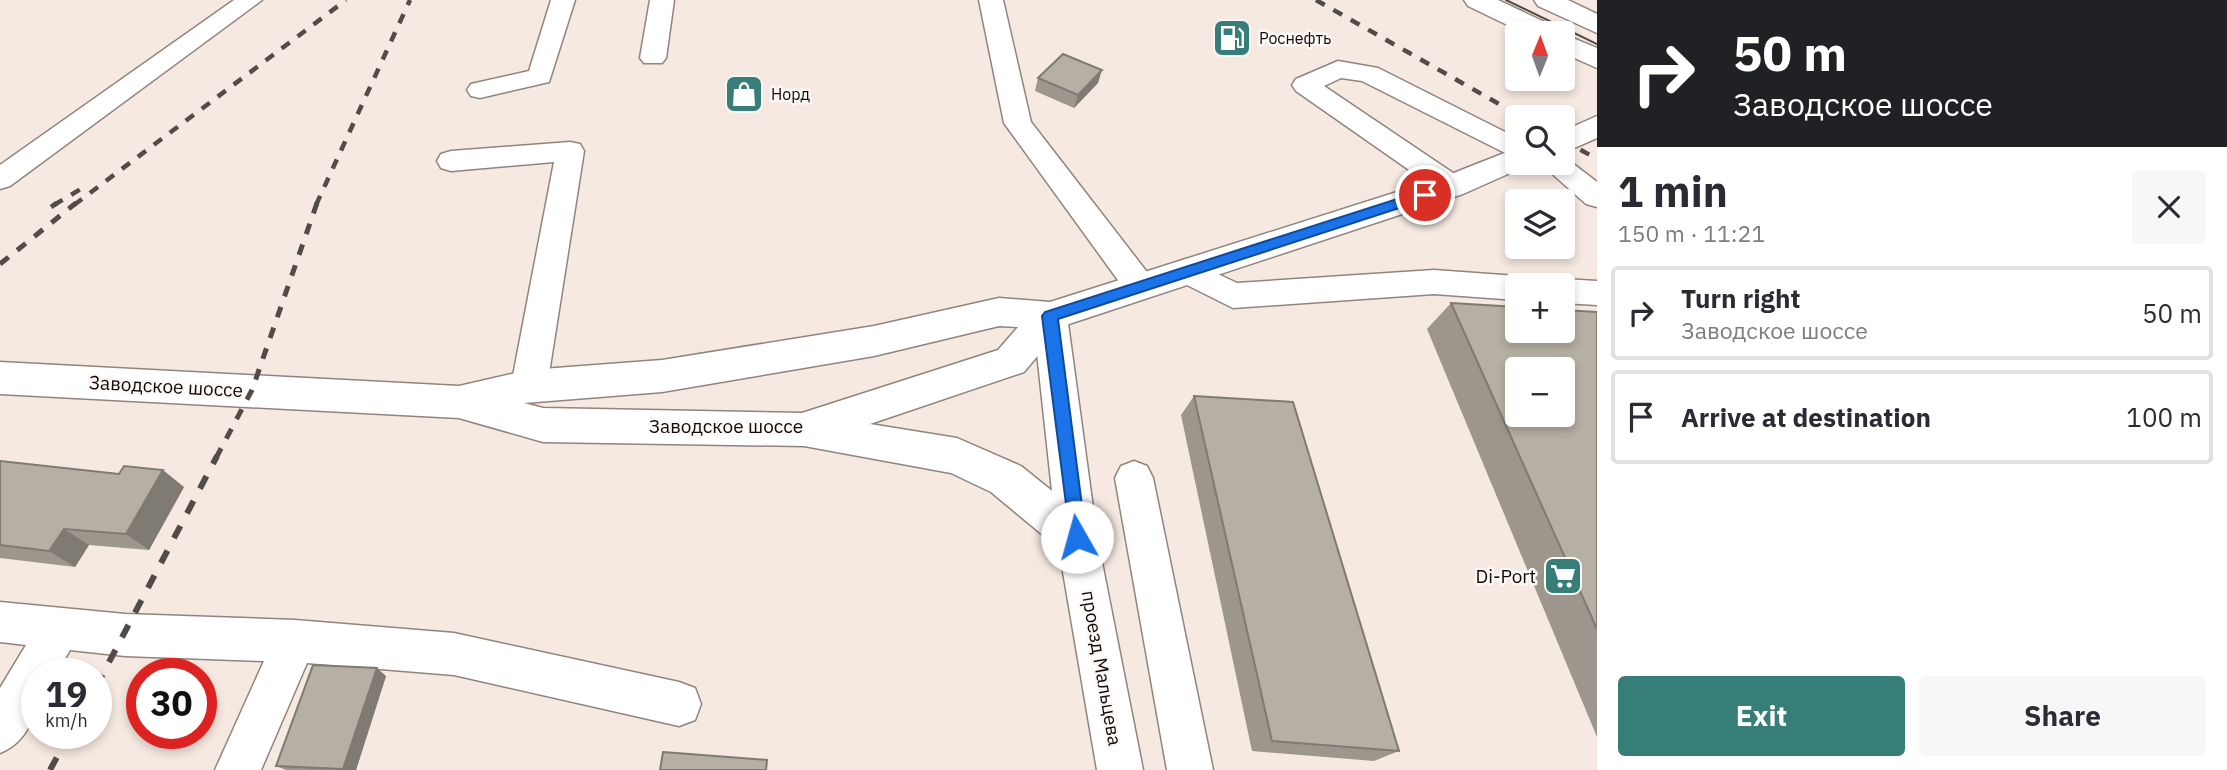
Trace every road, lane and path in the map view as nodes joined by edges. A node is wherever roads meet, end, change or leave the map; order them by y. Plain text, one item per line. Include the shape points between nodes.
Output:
1 (250, 0) edge
2 (563, 0) edge
3 (662, 0) edge
4 (991, 0) edge
5 (1477, 0) edge
6 (1547, 0) edge
7 (1520, 21) edge
8 (1597, 25) edge
9 (1575, 48) edge
10 (653, 58) dead end
11 (1597, 59) edge
12 (480, 90) dead end
13 (1597, 126) edge
14 (1575, 137) edge
15 (1505, 144) edge
16 (451, 161) dead end
17 (1505, 163) edge
18 (1569, 175) edge
19 (0, 179) edge
20 (1452, 186) junction
21 (1597, 197) edge
22 (1186, 271) junction
23 (1139, 285) junction
24 (1505, 287) edge
25 (1575, 292) edge
26 (1597, 293) edge
27 (1050, 316) junction
28 (0, 378) edge
29 (529, 386) junction
30 (459, 402) junction
31 (802, 430) junction
32 (1134, 478) dead end
33 (1077, 537) junction
34 (0, 622) edge
35 (60, 628) junction
36 (295, 641) junction
37 (680, 704) dead end
38 (0, 731) edge
39 (238, 770) edge
40 (1120, 770) edge
41 (1190, 770) edge

1 - 19 street
2 - 12 street via 540,76
3 - 10 street
4 - 23 street via 1018,123
5 - 7 main road
6 - 8 main road
9 - 11 main road
13 - 14 main road
15 - 20 street via 1369,74 1338,69 1305,85
16 - 29 street via 570,151
17 - 20 main road, Заводское шоссе
18 - 21 street
20 - 22 main road, Заводское шоссе
22 - 23 main road, Заводское шоссе
22 - 24 street via 1233,296 1434,282
23 - 27 main road, Заводское шоссе
25 - 26 street
27 - 29 main road, Заводское шоссе via 999,312 874,341 662,376
27 - 31 main road, Заводское шоссе via 1012,361
27 - 33 street, проезд Мальцева
28 - 30 main road, Заводское шоссе
29 - 30 main road, Заводское шоссе
30 - 31 main road, Заводское шоссе via 543,425
31 - 33 main road via 957,456 1006,479
32 - 41 street
33 - 40 street, проезд Мальцева
34 - 35 street
35 - 36 street
35 - 38 street
36 - 37 street via 454,654
36 - 39 street

